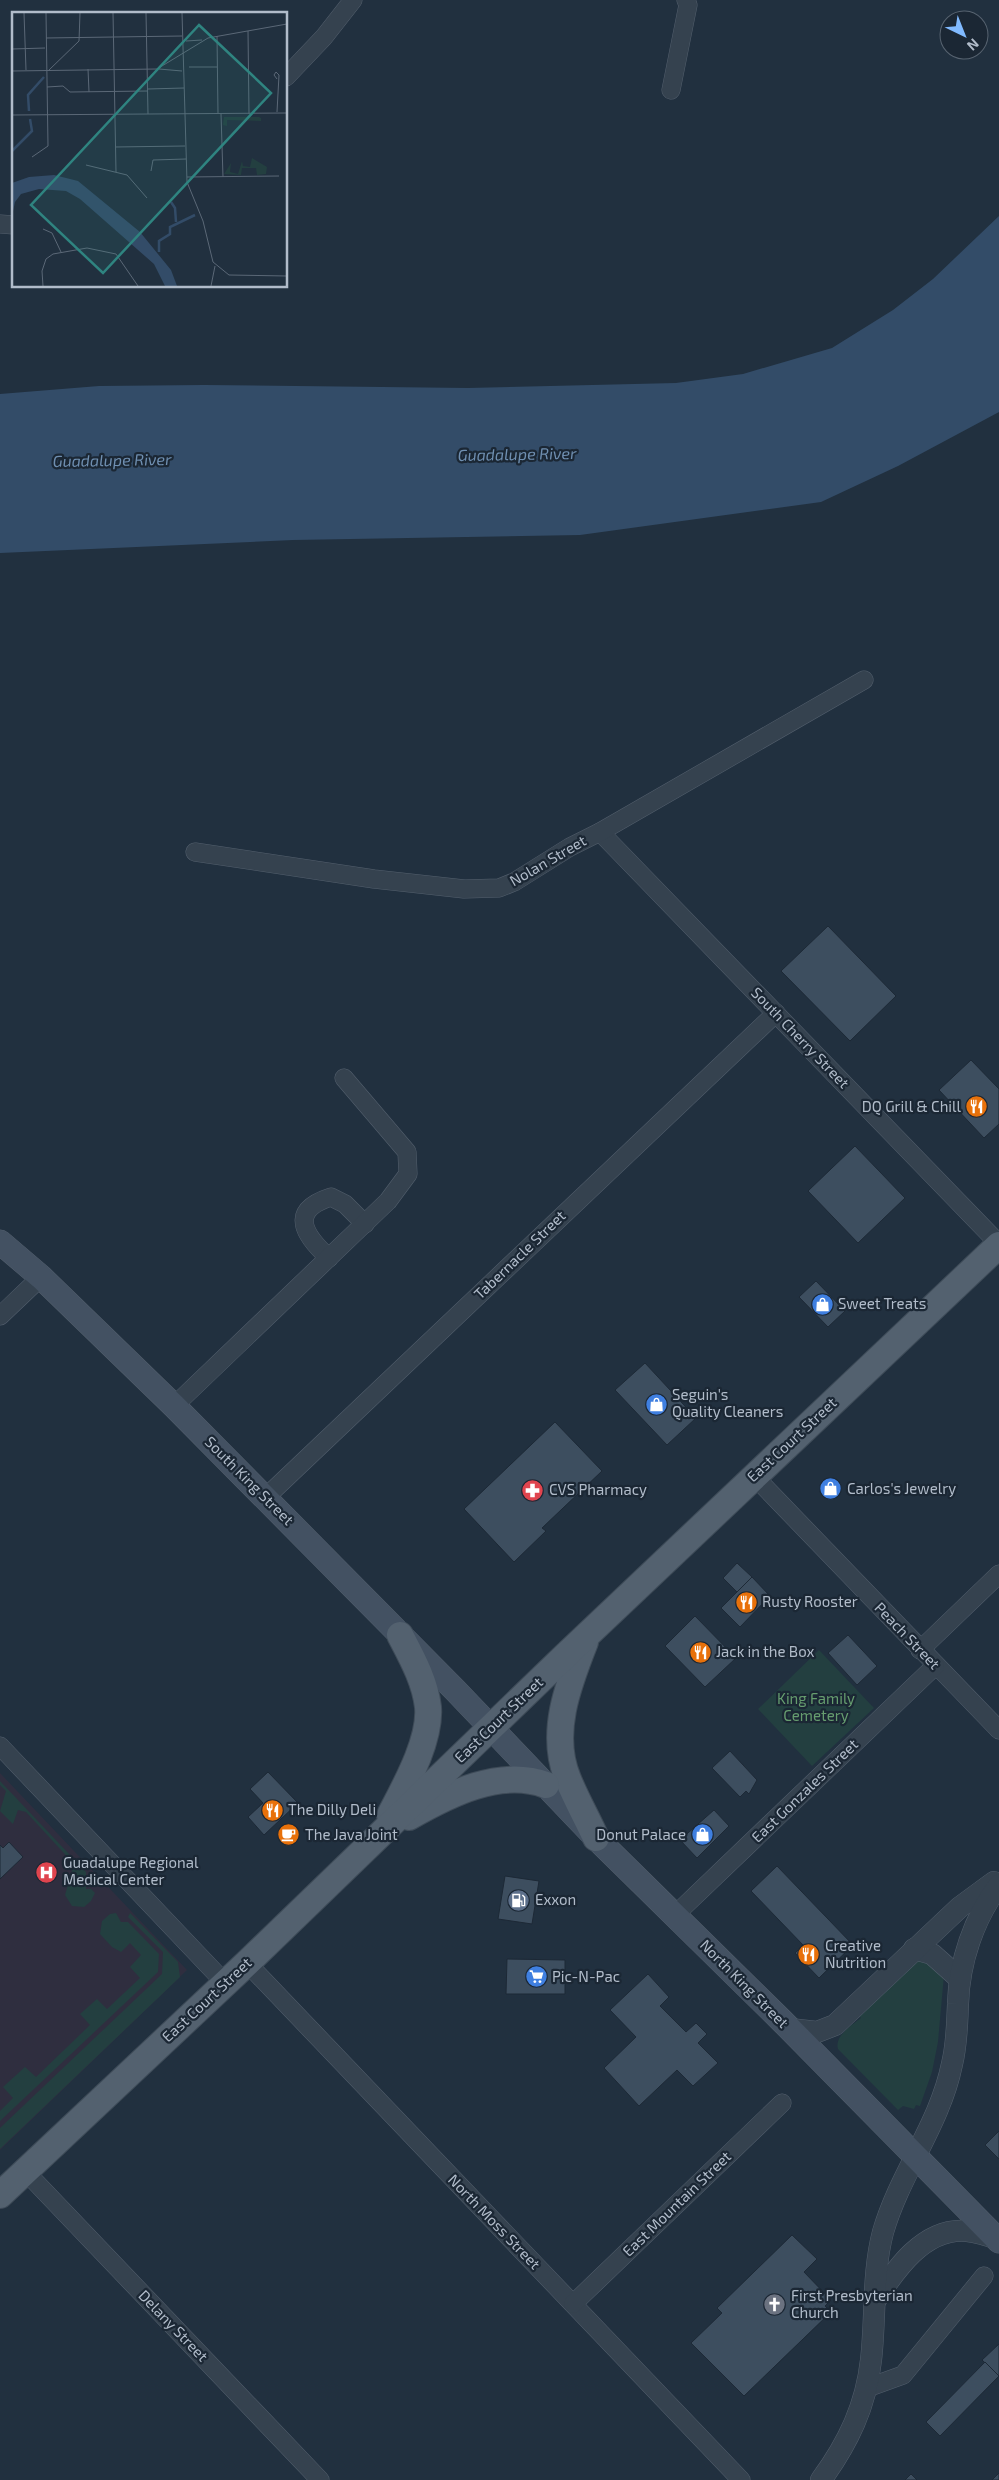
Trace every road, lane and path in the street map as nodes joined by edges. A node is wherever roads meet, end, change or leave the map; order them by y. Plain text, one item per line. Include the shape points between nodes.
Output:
1 (353, 0) edge
2 (686, 0) edge
3 (288, 76) edge
4 (672, 90) dead end
5 (864, 680) dead end
6 (600, 832) junction
7 (195, 852) dead end
8 (776, 1013) junction
9 (344, 1078) dead end
10 (365, 1224) junction
11 (0, 1242) edge
12 (999, 1245) edge
13 (329, 1258) junction
14 (40, 1277) junction
15 (0, 1316) edge
16 (174, 1406) junction
17 (754, 1476) junction
18 (265, 1498) junction
19 (999, 1574) edge
20 (400, 1635) junction
21 (587, 1635) junction
22 (920, 1650) junction
23 (935, 1666) junction
24 (491, 1727) junction
25 (999, 1730) edge
26 (0, 1746) edge
27 (546, 1785) junction
28 (382, 1831) junction
29 (596, 1838) junction
30 (999, 1879) edge
31 (999, 1885) edge
32 (674, 1915) junction
33 (914, 1949) junction
34 (247, 1963) junction
35 (960, 1979) junction
36 (225, 1983) junction
37 (790, 2029) junction
38 (782, 2103) dead end
39 (916, 2156) junction
40 (25, 2171) junction
41 (0, 2195) edge
42 (998, 2240) edge
43 (984, 2276) dead end
44 (573, 2304) junction
45 (874, 2304) junction
46 (867, 2388) junction
47 (320, 2480) edge
48 (741, 2480) edge
49 (821, 2480) edge

1 - 3 street
2 - 4 street via 688,5
5 - 6 street, Nolan Street
6 - 7 street, Nolan Street via 499,888 464,889 383,880
6 - 8 street, South Cherry Street
8 - 12 street, South Cherry Street
8 - 18 street, Tabernacle Street
9 - 10 street via 407,1152 408,1174
10 - 13 street
10 - 13 street via 345,1204 331,1197 318,1201 306,1212 303,1227 311,1242
11 - 14 main road, South King Street
12 - 17 main road, East Court Street
13 - 16 street
14 - 15 street
14 - 16 main road, South King Street
16 - 18 main road, South King Street
17 - 21 main road, East Court Street
17 - 22 street, Peach Street
18 - 20 main road, South King Street
19 - 22 street
20 - 24 main road, South King Street
20 - 28 main road via 423,1686 428,1717 424,1738
21 - 24 main road, East Court Street
21 - 29 main road via 567,1690 560,1737 567,1778
22 - 23 street, Peach Street
23 - 25 street, Peach Street
23 - 32 street, East Gonzales Street
24 - 27 main road, North King Street
24 - 28 main road, East Court Street
26 - 36 street
27 - 28 main road via 514,1778 480,1785 449,1796
27 - 29 main road, North King Street
28 - 34 main road, East Court Street
29 - 32 main road, North King Street
30 - 33 street via 960,1907
31 - 35 street via 980,1912
32 - 37 main road, North King Street
33 - 35 street via 932,1954
33 - 37 street via 835,2025 818,2032
34 - 36 main road, East Court Street
34 - 44 street, North Moss Street
35 - 39 street via 958,2028 952,2064 942,2099
36 - 40 main road, East Court Street
37 - 39 main road, North King Street
38 - 44 street, East Mountain Street
39 - 42 main road, North King Street
39 - 45 street via 883,2232
40 - 41 main road, East Court Street
40 - 47 street, Delany Street
42 - 45 street via 965,2230 933,2237 901,2263
43 - 46 street via 903,2375
44 - 48 street, North Moss Street
45 - 46 street
46 - 49 street via 857,2421

